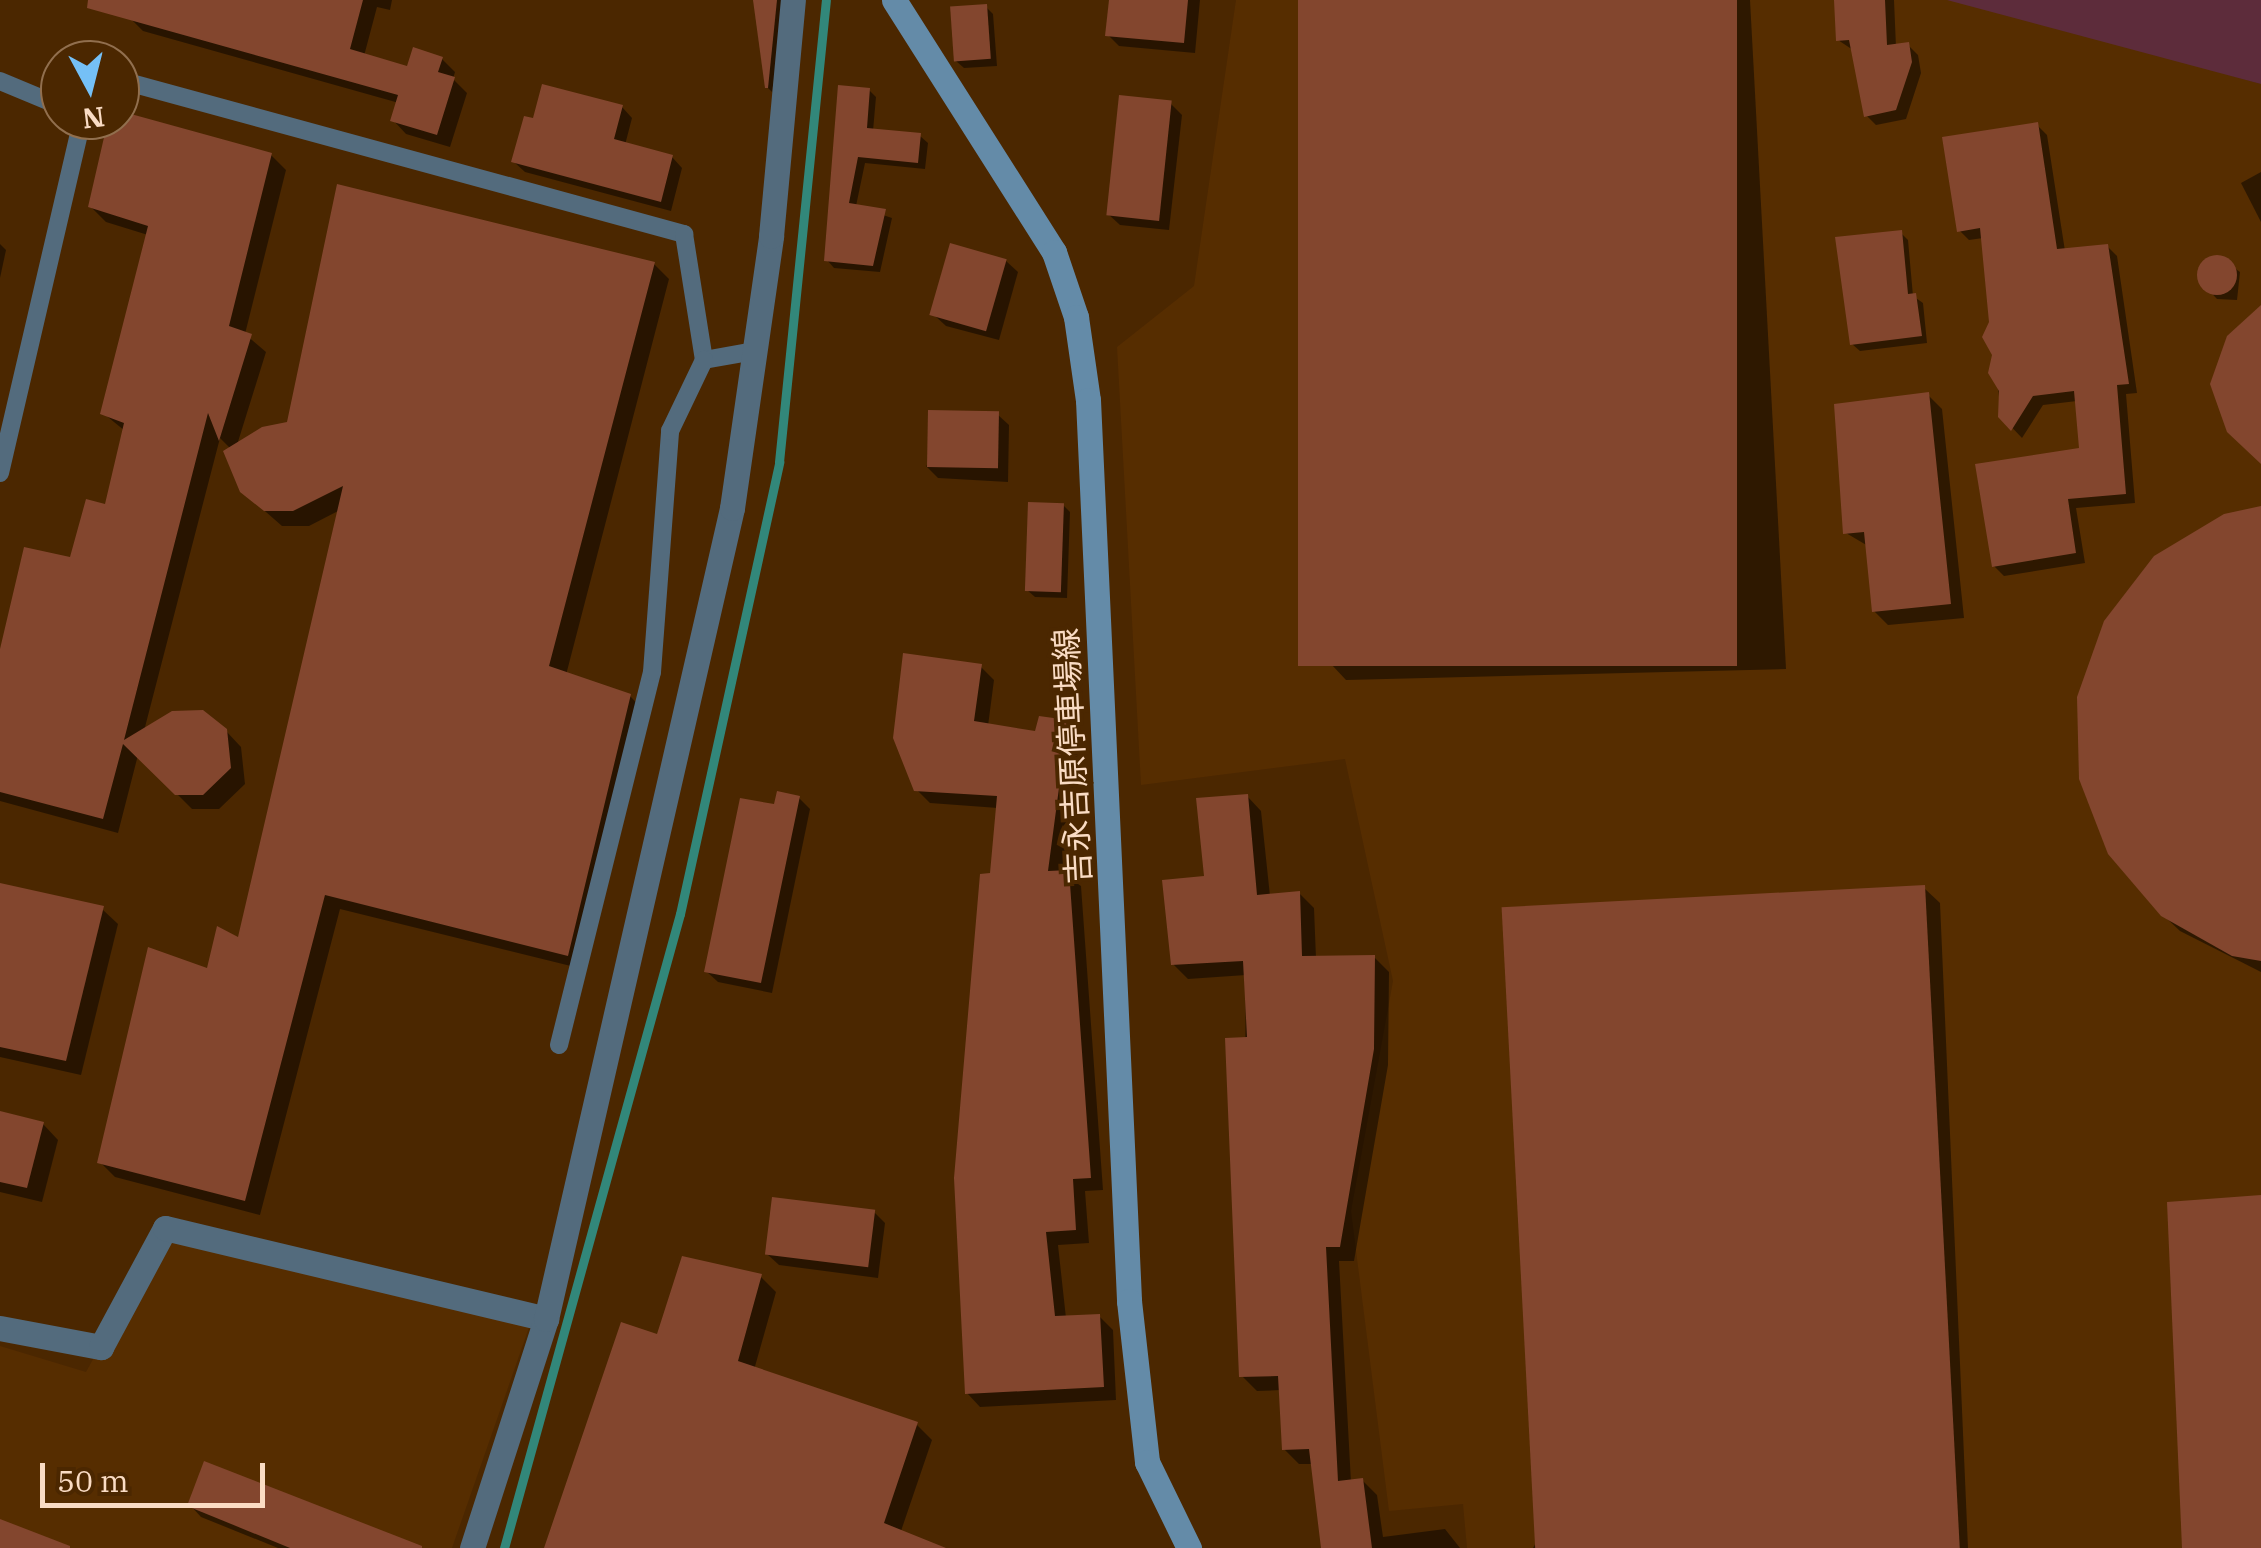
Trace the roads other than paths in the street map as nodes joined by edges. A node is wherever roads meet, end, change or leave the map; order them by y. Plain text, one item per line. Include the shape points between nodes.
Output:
1 (793, 0) edge
2 (894, 0) edge
3 (0, 81) edge
4 (140, 85) edge
5 (40, 98) edge
6 (77, 140) edge
7 (755, 352) junction
8 (704, 360) junction
9 (0, 472) edge
10 (558, 1045) dead end
11 (546, 1319) junction
12 (0, 1328) edge
13 (472, 1548) edge
14 (1189, 1548) edge

1 - 7 street
2 - 14 main road, 吉永吉原停車場線 via 1054,252 1076,317 1088,400 1129,1301 1148,1462
3 - 5 lane
4 - 8 lane via 684,234
6 - 9 lane
7 - 8 lane
7 - 11 street via 732,508
8 - 10 lane via 670,431 652,672
11 - 12 street via 165,1228 102,1348
11 - 13 street

